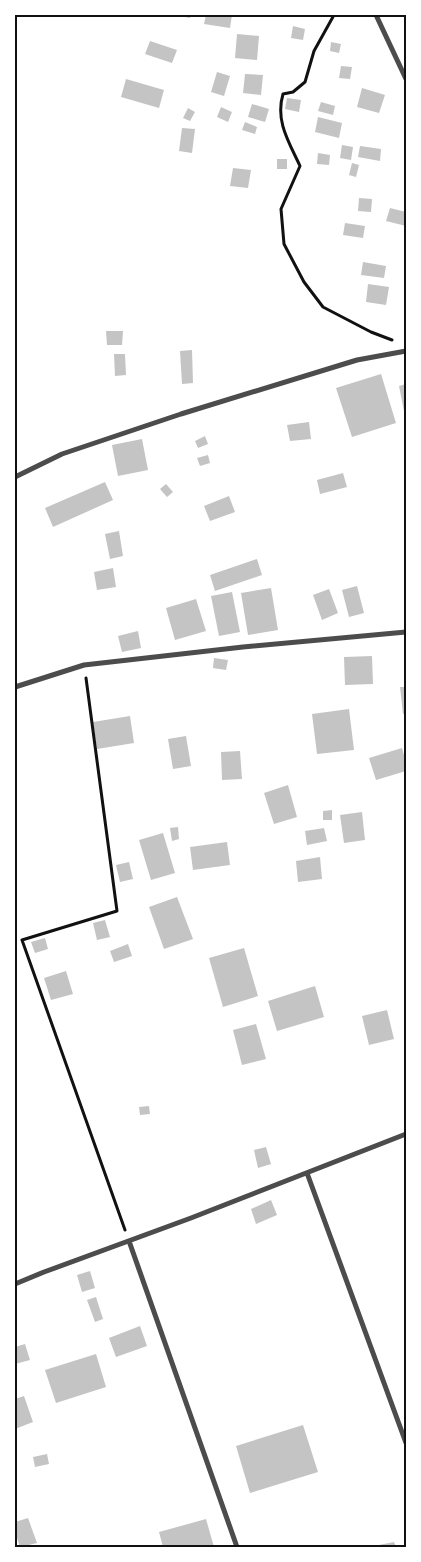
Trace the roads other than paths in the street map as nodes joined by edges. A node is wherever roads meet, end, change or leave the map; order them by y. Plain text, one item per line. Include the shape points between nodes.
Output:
1 (376, 15) edge
2 (406, 78) edge
3 (406, 351) edge
4 (15, 477) edge
5 (406, 632) edge
6 (15, 687) edge
7 (406, 1134) edge
8 (307, 1173) junction
9 (129, 1241) junction
10 (15, 1284) edge
11 (406, 1443) edge
12 (237, 1547) edge

1 - 2 street
3 - 4 street via 357,360 181,414 62,454
5 - 6 street via 84,665
7 - 8 street
8 - 9 street
8 - 11 street
9 - 10 street
9 - 12 street

